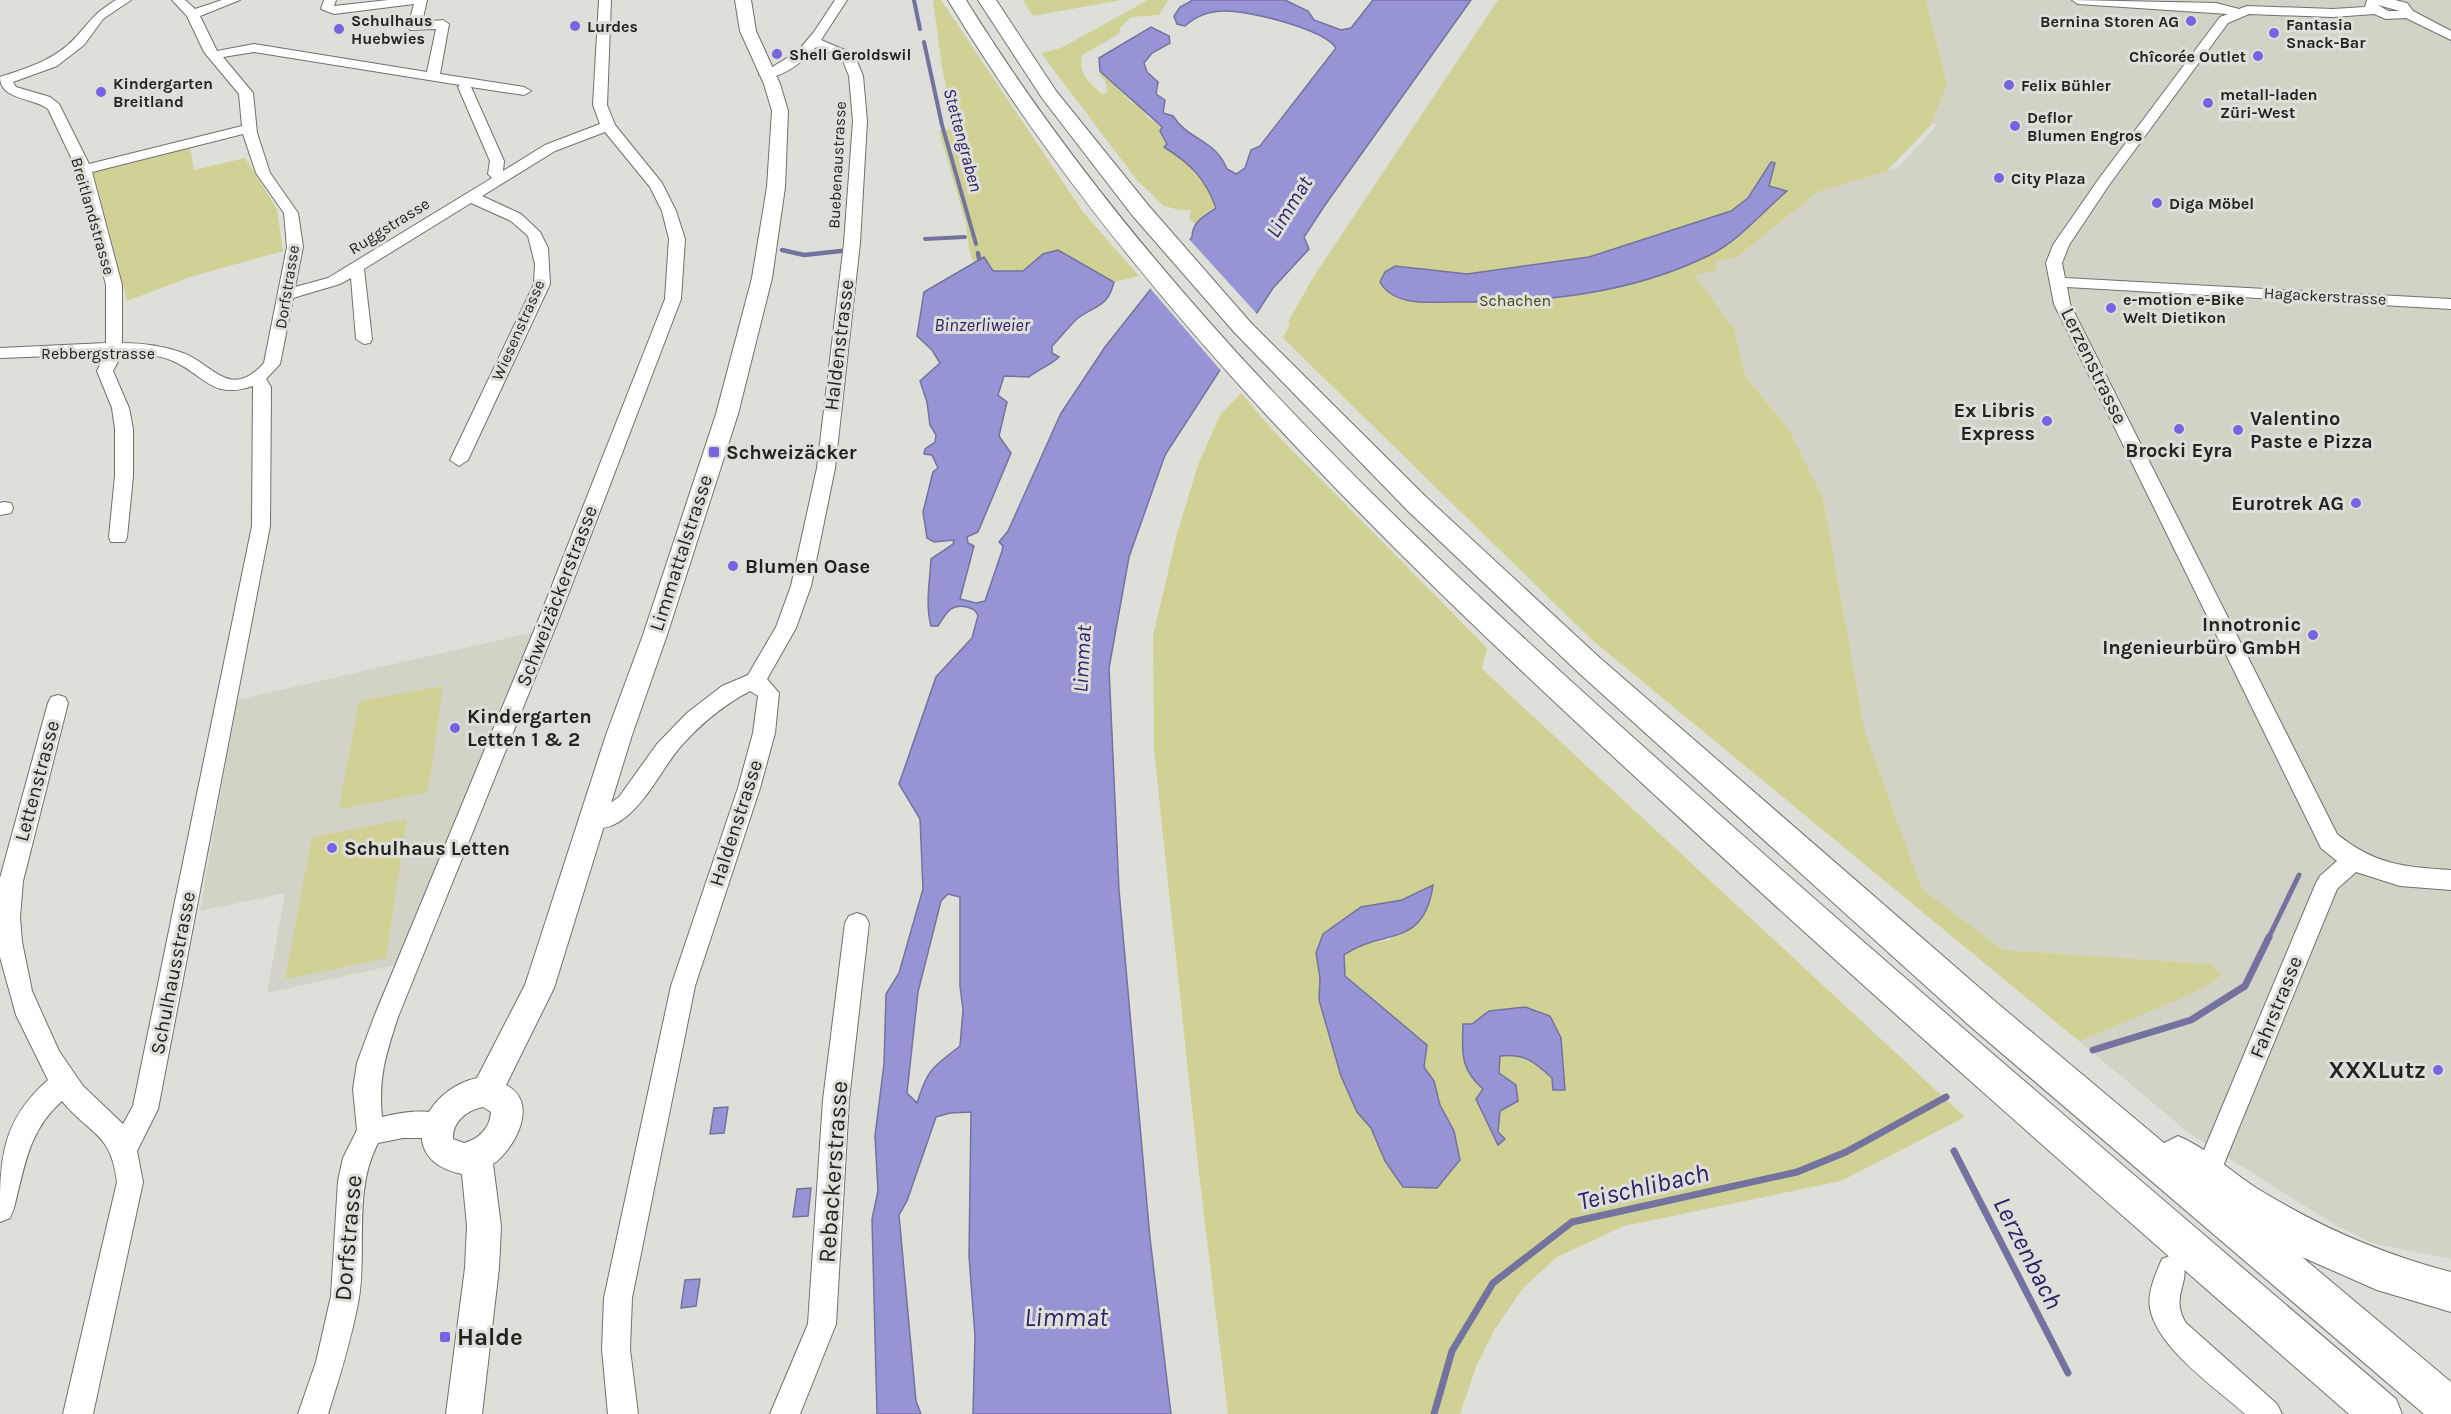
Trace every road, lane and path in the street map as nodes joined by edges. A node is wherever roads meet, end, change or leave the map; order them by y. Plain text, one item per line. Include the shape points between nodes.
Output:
1 (125, 0) edge
2 (178, 0) edge
3 (234, 0) edge
4 (330, 0) edge
5 (421, 0) edge
6 (605, 0) edge
7 (743, 0) edge
8 (841, 0) edge
9 (957, 0) edge
10 (987, 0) edge
11 (2078, 0) edge
12 (2380, 4) edge
13 (2237, 12) junction
14 (192, 14) junction
15 (2451, 36) edge
16 (815, 42) junction
17 (215, 55) junction
18 (766, 75) junction
19 (433, 77) junction
20 (3, 82) edge
21 (465, 87) dead end
22 (524, 91) dead end
23 (608, 126) junction
24 (250, 128) junction
25 (84, 170) junction
26 (503, 176) junction
27 (470, 197) junction
28 (852, 243) joint
29 (353, 270) junction
30 (2056, 282) junction
31 (288, 294) junction
32 (2451, 304) edge
33 (364, 339) dead end
34 (114, 350) junction
35 (0, 353) edge
36 (257, 377) junction
37 (1281, 391) junction
38 (459, 460) dead end
39 (118, 537) dead end
40 (755, 681) junction
41 (58, 703) dead end
42 (592, 819) junction
43 (2353, 860) junction
44 (2451, 880) edge
45 (1851, 896) junction
46 (857, 923) dead end
47 (64, 1083) junction
48 (486, 1092) junction
49 (438, 1125) junction
50 (370, 1132) junction
51 (125, 1146) junction
52 (476, 1156) junction
53 (2212, 1162) dead end
54 (0, 1208) edge
55 (2172, 1269) dead end
56 (2451, 1292) edge
57 (2451, 1409) edge
58 (78, 1414) edge
59 (313, 1414) edge
60 (464, 1414) edge
61 (623, 1414) edge
62 (785, 1414) edge
63 (2267, 1414) edge
64 (2381, 1414) edge

1 - 20 street via 99,16 79,42 52,63
2 - 14 street, Dorfstrasse
3 - 14 street
4 - 5 street via 327,9 334,10
5 - 19 street via 414,27 443,24
6 - 23 street via 599,98
7 - 18 main road, Limmattalstrasse via 747,33
8 - 16 street
9 - 37 highway via 1028,109 1122,233
10 - 37 highway via 1049,94
11 - 13 street via 2216,7
12 - 13 street via 2344,13 2260,9
12 - 15 street via 2393,16 2408,14
13 - 30 street, Lerzenstrasse via 2224,20 2061,244 2054,263
14 - 17 street, Dorfstrasse
16 - 18 street via 788,66
16 - 28 street, Buebenaustrasse via 847,54 856,76 860,121
17 - 19 street via 254,48
17 - 24 street, Dorfstrasse via 246,93
18 - 42 main road, Limmattalstrasse via 779,104 780,135 771,224 754,314 727,414
19 - 22 street
20 - 25 street, Breitlandstrasse via 10,90 45,100 54,107
21 - 26 street via 493,151 495,174
23 - 26 street, Ruggstrasse via 566,141
23 - 50 street, Schweizäckerstrasse via 657,186 677,239 673,299 545,629 386,1017 370,1063
24 - 25 street
24 - 31 street, Dorfstrasse via 263,173 291,213 296,247
25 - 34 street, Breitlandstrasse via 114,285
26 - 27 street, Ruggstrasse
27 - 29 street, Ruggstrasse
27 - 38 street, Wiesenstrasse via 529,225 544,259 542,284
28 - 40 street, Haldenstrasse via 826,468 801,586 786,628
29 - 31 street, Ruggstrasse via 317,288
29 - 33 street via 358,272
30 - 32 street, Hagackerstrasse
30 - 43 street, Lerzenstrasse via 2062,304 2322,830 2329,841
31 - 36 street, Dorfstrasse via 272,364
34 - 35 street, Rebbergstrasse
34 - 36 street, Rebbergstrasse via 139,349 185,358 219,383 238,384
34 - 39 street, Breitlandstrasse via 105,371 122,411 124,433
36 - 51 street, Schulhausstrasse via 262,387 261,526 145,1109
37 - 45 highway via 1417,504 1527,608
37 - 64 highway via 1444,580 1673,793
40 - 42 street via 726,694 665,749 628,805 606,818
40 - 61 street, Haldenstrasse via 769,693 764,733 682,986 618,1298 616,1350
41 - 47 street, Lettenstrasse via 9,892 10,945 17,985 26,1014
42 - 48 main road, Limmattalstrasse via 538,988
43 - 44 street, Lerzenstrasse via 2377,872
43 - 53 street, Fahrstrasse via 2328,883
45 - 56 highway via 1952,965 2179,1155 2252,1209 2370,1270
45 - 57 highway via 1984,1015
46 - 62 street, Rebackerstrasse via 836,1100 822,1324
47 - 51 street, Lettenstrasse
47 - 54 street via 37,1106 23,1127
48 - 49 main road via 475,1093 453,1105
48 - 52 main road via 504,1100 508,1119 497,1141
49 - 50 street via 403,1125
49 - 52 main road via 438,1146 444,1153 453,1158
50 - 59 street, Dorfstrasse via 356,1158 351,1181 345,1296
51 - 58 street via 130,1182
52 - 60 main road via 484,1237
55 - 63 street via 2161,1305 2165,1318 2176,1333

